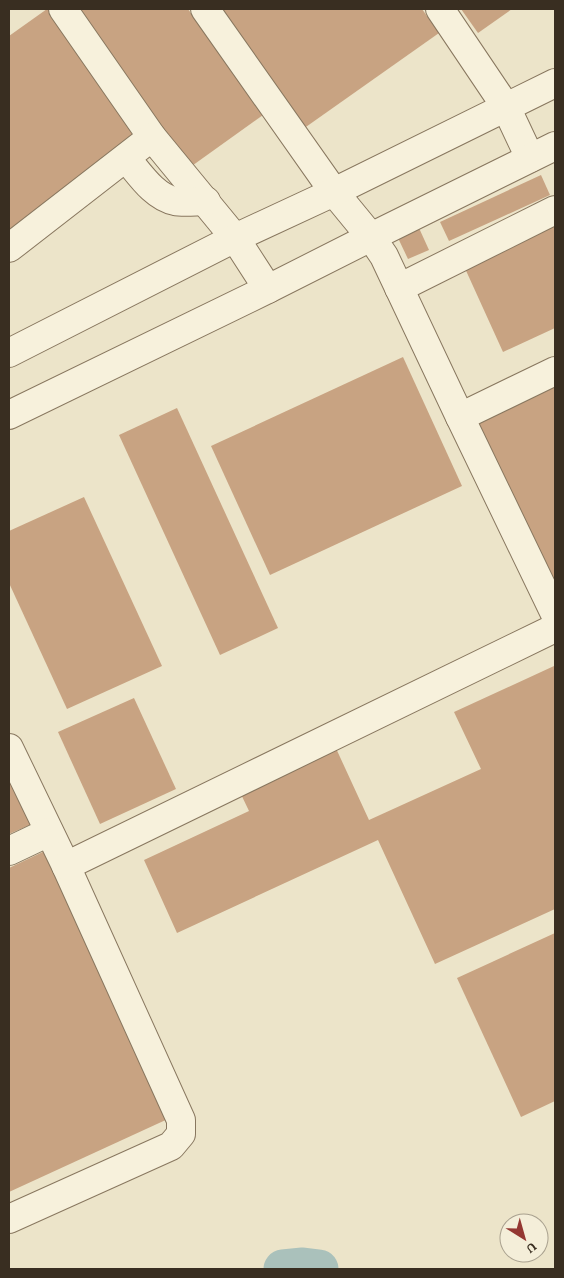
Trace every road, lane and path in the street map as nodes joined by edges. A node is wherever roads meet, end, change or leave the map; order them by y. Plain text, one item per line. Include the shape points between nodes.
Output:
1 (63, 9) edge
2 (205, 9) edge
3 (440, 9) edge
4 (555, 83) edge
5 (506, 106) junction
6 (152, 136) junction
7 (555, 146) edge
8 (126, 158) junction
9 (530, 158) junction
10 (334, 192) junction
11 (206, 201) junction
12 (555, 210) edge
13 (371, 237) junction
14 (235, 238) junction
15 (9, 248) edge
16 (399, 288) junction
17 (268, 290) junction
18 (9, 353) edge
19 (555, 370) edge
20 (9, 415) edge
21 (460, 417) junction
22 (555, 614) edge
23 (555, 628) edge
24 (9, 748) edge
25 (49, 832) junction
26 (9, 850) edge
27 (66, 866) junction
28 (9, 1219) edge

1 - 6 street
2 - 10 street
3 - 5 street
4 - 5 street
5 - 9 street
5 - 10 street
6 - 8 street
6 - 11 street
7 - 9 street
8 - 11 street via 164,197 175,201
8 - 15 street
9 - 13 street
10 - 13 street
10 - 14 street
11 - 14 street
12 - 16 street
13 - 16 street
13 - 17 street
14 - 17 street
14 - 18 street
16 - 21 street
17 - 20 street
19 - 21 street
21 - 22 street
23 - 27 street
24 - 25 street
25 - 26 street
25 - 27 street
27 - 28 street via 181,1120 181,1134 171,1146

